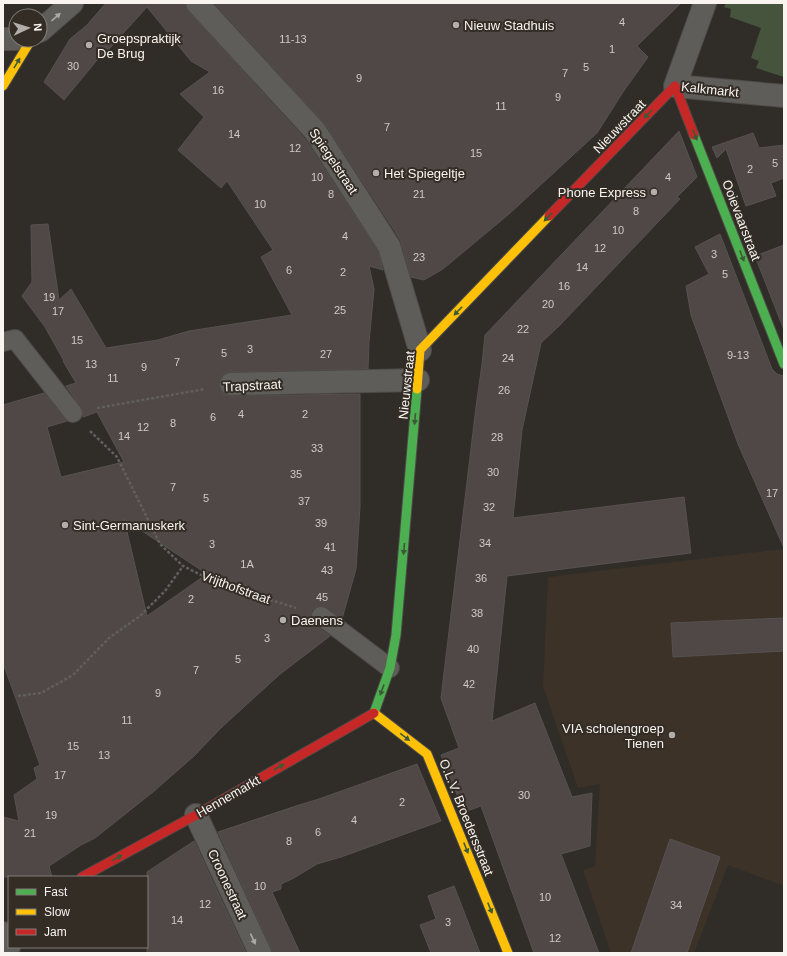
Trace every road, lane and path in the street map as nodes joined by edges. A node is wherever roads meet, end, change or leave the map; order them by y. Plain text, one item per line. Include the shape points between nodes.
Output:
1 (72, 3) edge
2 (197, 3) edge
3 (705, 3) edge
4 (48, 24) edge
5 (26, 48) edge
6 (3, 86) edge
7 (676, 86) junction
8 (784, 96) edge
9 (3, 342) edge
10 (420, 350) junction
11 (784, 364) edge
12 (418, 380) junction
13 (231, 384) joint
14 (95, 409) dead end
15 (74, 413) joint
16 (183, 566) junction
17 (320, 616) joint
18 (390, 668) junction
19 (18, 696) dead end
20 (374, 713) junction
21 (196, 815) junction
22 (84, 876) edge
23 (3, 933) edge
24 (8, 945) edge
25 (260, 953) edge
26 (508, 953) edge

4 -> 1 street
2 - 10 street, Spiegelstraat via 315,131 389,246
3 - 7 street, Kalkmarkt
6 -> 5 street
7 - 8 street, Kalkmarkt
7 -> 10 street, Nieuwstraat
7 -> 11 street, Ooievaarstraat
9 - 15 lane via 14,339
10 - 12 street, Nieuwstraat
12 - 13 street, Trapstraat
12 -> 18 street, Nieuwstraat via 396,635
13 - 14 path, Trapstraat
15 - 16 path, Vrijthofstraat via 117,457 160,544
16 - 17 path, Vrijthofstraat via 215,582
16 - 19 path via 160,596 140,616 109,638 73,675 41,693
17 - 18 lane
18 -> 20 street, Nieuwstraat
21 -> 20 street, Hennemarkt
20 -> 26 street, O.L.V. Broedersstraat via 427,754
22 -> 21 street, Hennemarkt
21 -> 25 street, Croonestraat
23 - 24 street

